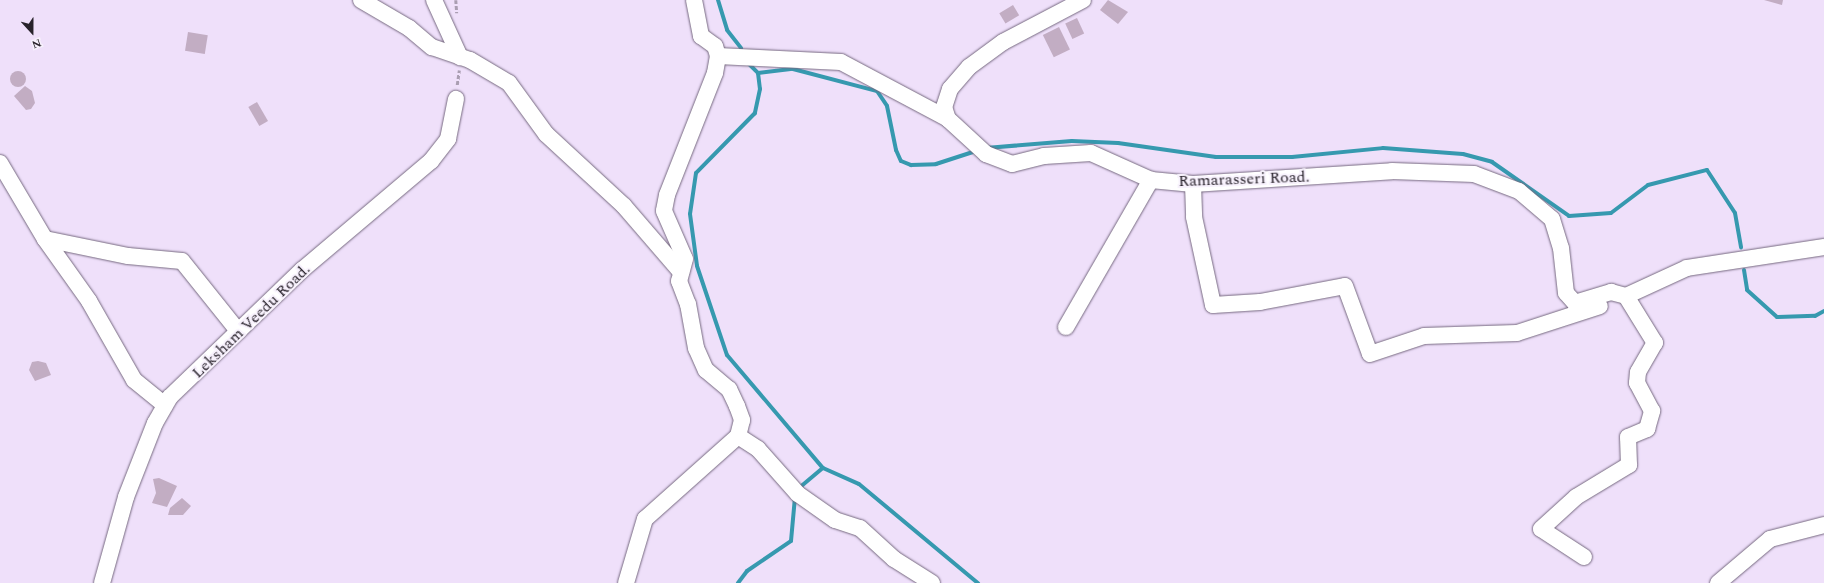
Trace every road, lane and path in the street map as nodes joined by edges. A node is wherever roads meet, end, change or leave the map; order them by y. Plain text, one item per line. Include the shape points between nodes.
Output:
1 (361, 0) edge
2 (434, 0) edge
3 (694, 0) edge
4 (1083, 0) edge
5 (718, 56) junction
6 (460, 57) junction
7 (456, 98) dead end
8 (948, 119) junction
9 (0, 163) edge
10 (1151, 180) junction
11 (1193, 184) junction
12 (45, 239) junction
13 (1824, 247) edge
14 (681, 272) junction
15 (1626, 296) junction
16 (1066, 327) dead end
17 (238, 331) junction
18 (165, 405) junction
19 (738, 436) junction
20 (1824, 525) edge
21 (1584, 557) dead end
22 (102, 583) edge
23 (626, 583) edge
24 (932, 583) edge
25 (1718, 583) edge

1 - 6 street via 409,28 432,47
2 - 6 street
3 - 5 street via 701,36 715,46
4 - 8 street via 1003,42 969,67 946,94 944,107
5 - 8 street, Ramarasseri Road. via 841,62
5 - 14 street via 716,73 666,195 664,212 685,259
6 - 14 street via 509,83 546,134 624,206
7 - 17 street, Leksham Veedu Road. via 448,139 431,161 302,270
8 - 10 street, Ramarasseri Road. via 986,154 1008,164 1091,153
9 - 12 street
10 - 11 street, Ramarasseri Road.
10 - 16 street
11 - 15 street, Ramarasseri Road. via 1392,171 1474,174 1519,191 1552,219 1561,248 1566,293 1575,303 1612,292
11 - 15 street via 1194,217 1213,306 1260,302 1345,286 1370,354 1424,336 1517,333
12 - 17 street via 128,256 182,261
12 - 18 street via 72,273 134,380
13 - 15 street via 1688,268
14 - 19 street via 679,281 688,304 696,348 706,370 729,389 742,420
15 - 21 street via 1655,343 1638,372 1637,383 1652,410 1644,433 1628,437 1629,464 1576,498 1541,529
17 - 18 street, Leksham Veedu Road.
18 - 22 street, Leksham Veedu Road. via 126,497
19 - 23 street via 645,519
19 - 24 street via 758,449 795,492 835,520 860,528 894,559
20 - 25 street via 1770,539

